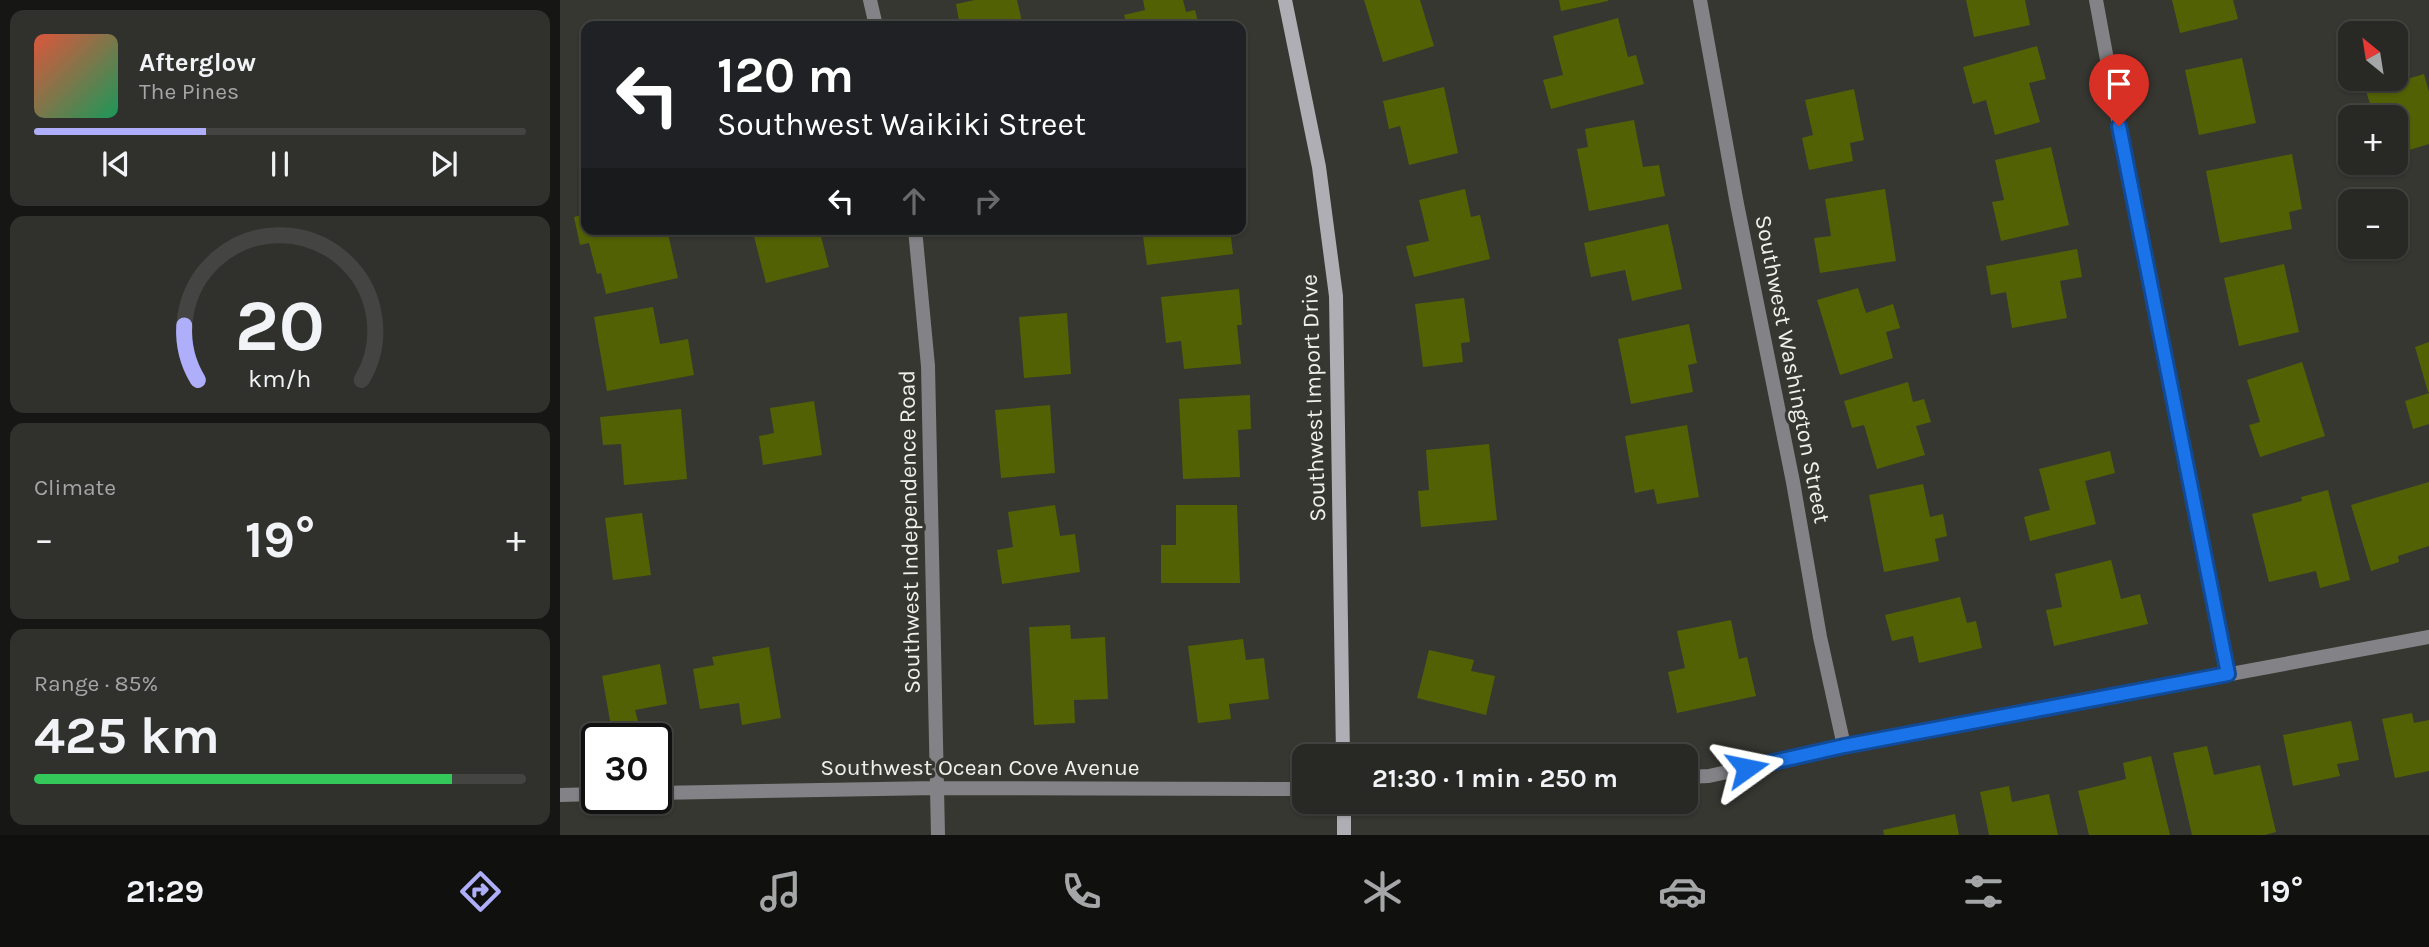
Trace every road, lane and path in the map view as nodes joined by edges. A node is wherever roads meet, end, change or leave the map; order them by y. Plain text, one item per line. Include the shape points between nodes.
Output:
1 (870, 0) edge
2 (1285, 0) edge
3 (1700, 0) edge
4 (2096, 0) edge
5 (875, 21) edge
6 (916, 235) edge
7 (2429, 637) edge
8 (2228, 674) junction
9 (1343, 744) edge
10 (1844, 746) junction
11 (1698, 776) edge
12 (937, 788) junction
13 (1292, 789) edge
14 (672, 793) edge
15 (581, 794) edge
16 (560, 795) edge
17 (1344, 814) edge
18 (938, 835) edge
19 (1344, 835) edge

1 - 5 street
2 - 9 street, Southwest Import Drive via 1319,167 1336,296
3 - 10 street, Southwest Washington Street
4 - 8 street
6 - 12 street, Southwest Independence Road via 928,366
7 - 8 street
8 - 10 street
10 - 11 street
12 - 13 street, Southwest Ocean Cove Avenue
12 - 14 street, Southwest Ocean Cove Avenue
12 - 18 street, Southwest Independence Road
15 - 16 street
17 - 19 street

